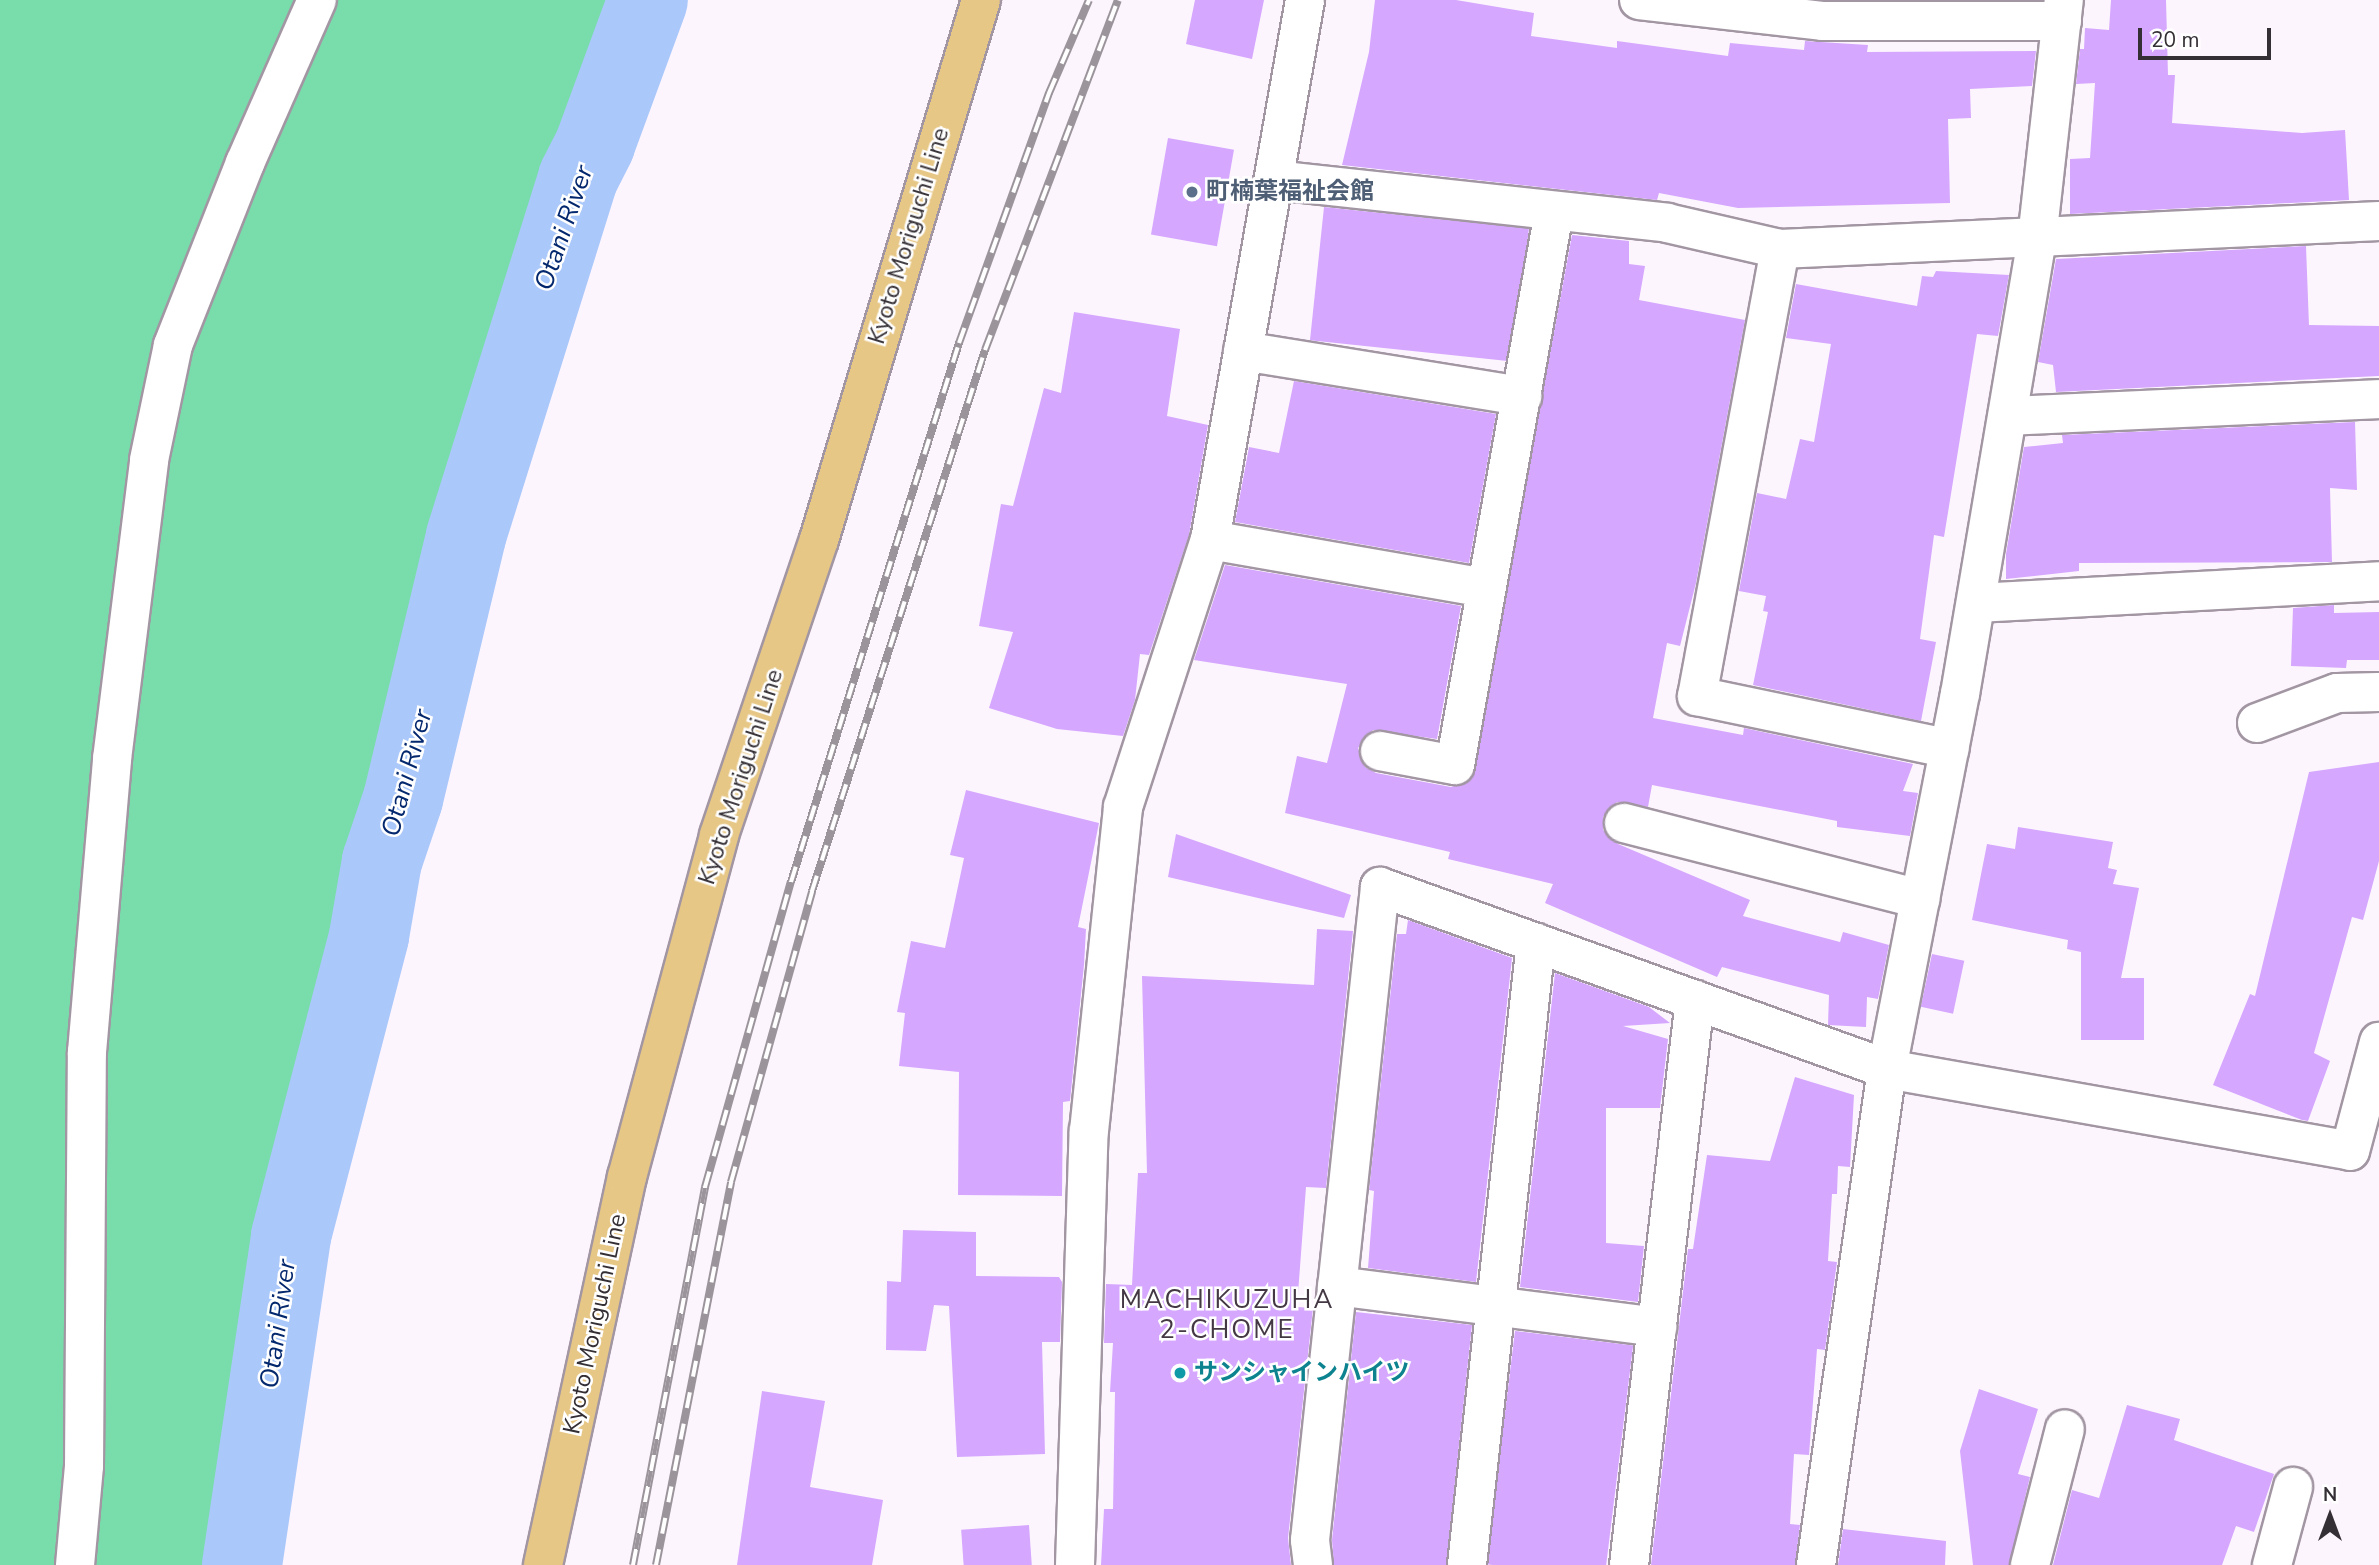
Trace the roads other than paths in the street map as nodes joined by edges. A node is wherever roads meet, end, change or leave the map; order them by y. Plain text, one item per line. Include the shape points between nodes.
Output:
1 (317, 0) edge
2 (981, 0) edge
3 (1305, 0) edge
4 (1639, 0) edge
5 (1687, 3) edge
6 (2063, 10) edge
7 (1274, 180) junction
8 (1554, 212) junction
9 (2379, 221) edge
10 (2037, 239) junction
11 (1780, 249) junction
12 (1243, 351) junction
13 (1522, 396) junction
14 (2379, 399) edge
15 (2008, 416) junction
16 (1210, 540) junction
17 (2379, 581) edge
18 (1484, 588) junction
19 (1977, 603) junction
20 (2379, 692) edge
21 (2257, 723) dead end
22 (1950, 749) junction
23 (1380, 751) dead end
24 (1623, 823) dead end
25 (1920, 899) junction
26 (1536, 943) junction
27 (1695, 1000) junction
28 (2379, 1042) edge
29 (1887, 1069) junction
30 (1337, 1286) junction
31 (1496, 1307) junction
32 (1657, 1326) junction
33 (2065, 1429) dead end
34 (2293, 1487) dead end
35 (75, 1565) edge
36 (543, 1565) edge
37 (1075, 1565) edge
38 (1313, 1565) edge
39 (1467, 1565) edge
40 (1629, 1565) edge
41 (1816, 1565) edge
42 (2030, 1565) edge
43 (2272, 1565) edge

1 - 35 street via 244,163 173,345 149,460 110,786 88,1039 84,1466
2 - 36 main road, Kyoto Moriguchi Line via 819,540 716,848 626,1177
3 - 7 street
4 - 5 street
5 - 6 street via 1822,21
6 - 10 street
7 - 8 street
7 - 12 street
8 - 11 street via 1667,223
8 - 13 street
9 - 10 street
10 - 11 street
10 - 15 street
11 - 22 street via 1697,696
12 - 13 street
12 - 16 street
13 - 18 street
14 - 15 street
15 - 19 street
16 - 18 street
16 - 37 street via 1123,807 1089,1131
17 - 19 street
18 - 23 street via 1455,765
19 - 22 street
20 - 21 street via 2337,693
22 - 25 street
24 - 25 street
25 - 29 street
26 - 27 street
26 - 30 street via 1380,887
26 - 31 street
27 - 29 street
27 - 32 street
28 - 29 street via 2350,1151
29 - 41 street
30 - 31 street
30 - 38 street via 1310,1540
31 - 32 street
31 - 39 street
32 - 40 street
33 - 42 street
34 - 43 street

